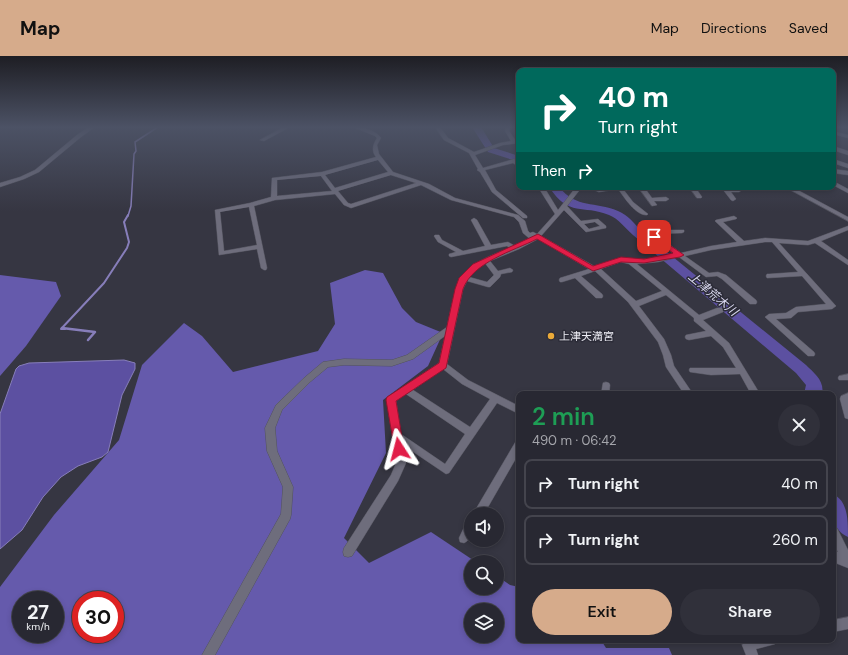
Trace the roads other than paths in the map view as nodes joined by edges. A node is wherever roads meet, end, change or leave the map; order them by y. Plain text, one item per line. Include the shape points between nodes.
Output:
1 (55, 155) edge
2 (377, 155) edge
3 (473, 155) edge
4 (378, 158) junction
5 (836, 162) edge
6 (516, 163) edge
7 (848, 166) edge
8 (480, 170) junction
9 (836, 171) edge
10 (391, 173) junction
11 (848, 173) edge
12 (322, 174) junction
13 (418, 184) junction
14 (0, 185) edge
15 (836, 185) edge
16 (543, 190) edge
17 (576, 190) edge
18 (623, 190) edge
19 (643, 190) edge
20 (694, 190) edge
21 (739, 190) edge
22 (794, 190) edge
23 (335, 191) junction
24 (848, 191) edge
25 (699, 197) dead end
26 (274, 198) junction
27 (666, 199) dead end
28 (733, 199) dead end
29 (250, 205) junction
30 (563, 206) junction
31 (557, 213) junction
32 (645, 214) dead end
33 (734, 218) dead end
34 (848, 219) edge
35 (474, 220) dead end
36 (580, 223) dead end
37 (848, 228) edge
38 (682, 230) dead end
39 (437, 236) dead end
40 (536, 238) junction
41 (773, 240) junction
42 (816, 241) junction
43 (742, 243) junction
44 (260, 246) junction
45 (489, 248) junction
46 (514, 248) junction
47 (461, 252) junction
48 (680, 255) junction
49 (451, 256) dead end
50 (486, 260) junction
51 (631, 262) junction
52 (848, 263) edge
53 (264, 268) dead end
54 (594, 268) junction
55 (510, 270) dead end
56 (497, 273) junction
57 (804, 274) junction
58 (576, 275) junction
59 (769, 276) dead end
60 (464, 278) junction
61 (562, 280) dead end
62 (667, 292) junction
63 (599, 296) dead end
64 (753, 302) dead end
65 (634, 304) junction
66 (720, 310) dead end
67 (698, 318) junction
68 (451, 328) junction
69 (714, 333) junction
70 (689, 337) dead end
71 (811, 354) dead end
72 (443, 365) junction
73 (693, 370) dead end
74 (742, 371) junction
75 (606, 384) dead end
76 (406, 390) junction
77 (606, 391) edge
78 (687, 391) edge
79 (754, 391) edge
80 (848, 397) edge
81 (495, 398) junction
82 (516, 408) edge
83 (848, 415) edge
84 (471, 433) junction
85 (397, 436) junction
86 (516, 449) edge
87 (482, 507) edge
88 (836, 538) edge
89 (348, 552) dead end
90 (836, 557) edge
91 (848, 562) edge
92 (848, 623) edge
93 (836, 625) edge
94 (757, 643) edge
95 (208, 655) edge
96 (752, 655) edge

1 - 14 street via 36,171
2 - 4 street
3 - 8 street
4 - 10 street
4 - 12 street
5 - 7 street
6 - 8 street
8 - 40 street via 498,196 526,218 530,232
9 - 11 street
10 - 13 street
10 - 23 street
12 - 23 street
12 - 26 street via 274,179
13 - 23 street via 351,206
13 - 40 street via 427,185 453,199 516,216 520,218 525,232
15 - 24 street
16 - 31 street
17 - 30 street
18 - 32 street via 631,203
19 - 27 street via 652,202
20 - 25 street
21 - 28 street via 727,191
22 - 34 street
23 - 26 street
26 - 29 street
29 - 44 street
29 - 44 street via 217,212 222,254
30 - 31 street
30 - 36 street
31 - 40 street
33 - 43 street via 718,221
35 - 45 street
37 - 42 street
38 - 48 street via 651,232 654,237
39 - 47 street via 440,242
40 - 46 street
40 - 54 street
41 - 42 street
41 - 43 street
41 - 57 street
42 - 52 street
43 - 48 street
44 - 53 street
45 - 46 street via 508,244
45 - 47 street
46 - 50 street
47 - 49 street
48 - 51 street
48 - 64 street via 708,275 718,274 724,277
50 - 56 street
50 - 60 street via 475,266
51 - 54 street via 621,260
51 - 62 street
54 - 58 street
54 - 65 street
55 - 56 street
56 - 60 street via 488,284
57 - 59 street
57 - 71 street via 832,306 796,310 788,316 769,317
58 - 61 street
58 - 63 street
60 - 68 street via 459,289
62 - 65 street
62 - 67 street
65 - 78 street via 661,341 670,367
66 - 67 street
67 - 69 street via 696,319
68 - 72 street
68 - 95 street via 410,357 392,363 326,364 279,408 270,428 272,451 288,487 286,515
69 - 70 street
69 - 74 street via 726,345
72 - 76 street
72 - 81 street via 465,382
73 - 74 street
74 - 79 street
75 - 77 street
76 - 84 street
76 - 85 street via 391,400
80 - 83 street via 844,399
81 - 82 street
81 - 84 street
84 - 85 street via 446,470
85 - 89 street via 401,463 395,478
86 - 87 street
88 - 91 street
90 - 91 street
92 - 93 street
94 - 96 street via 748,645

